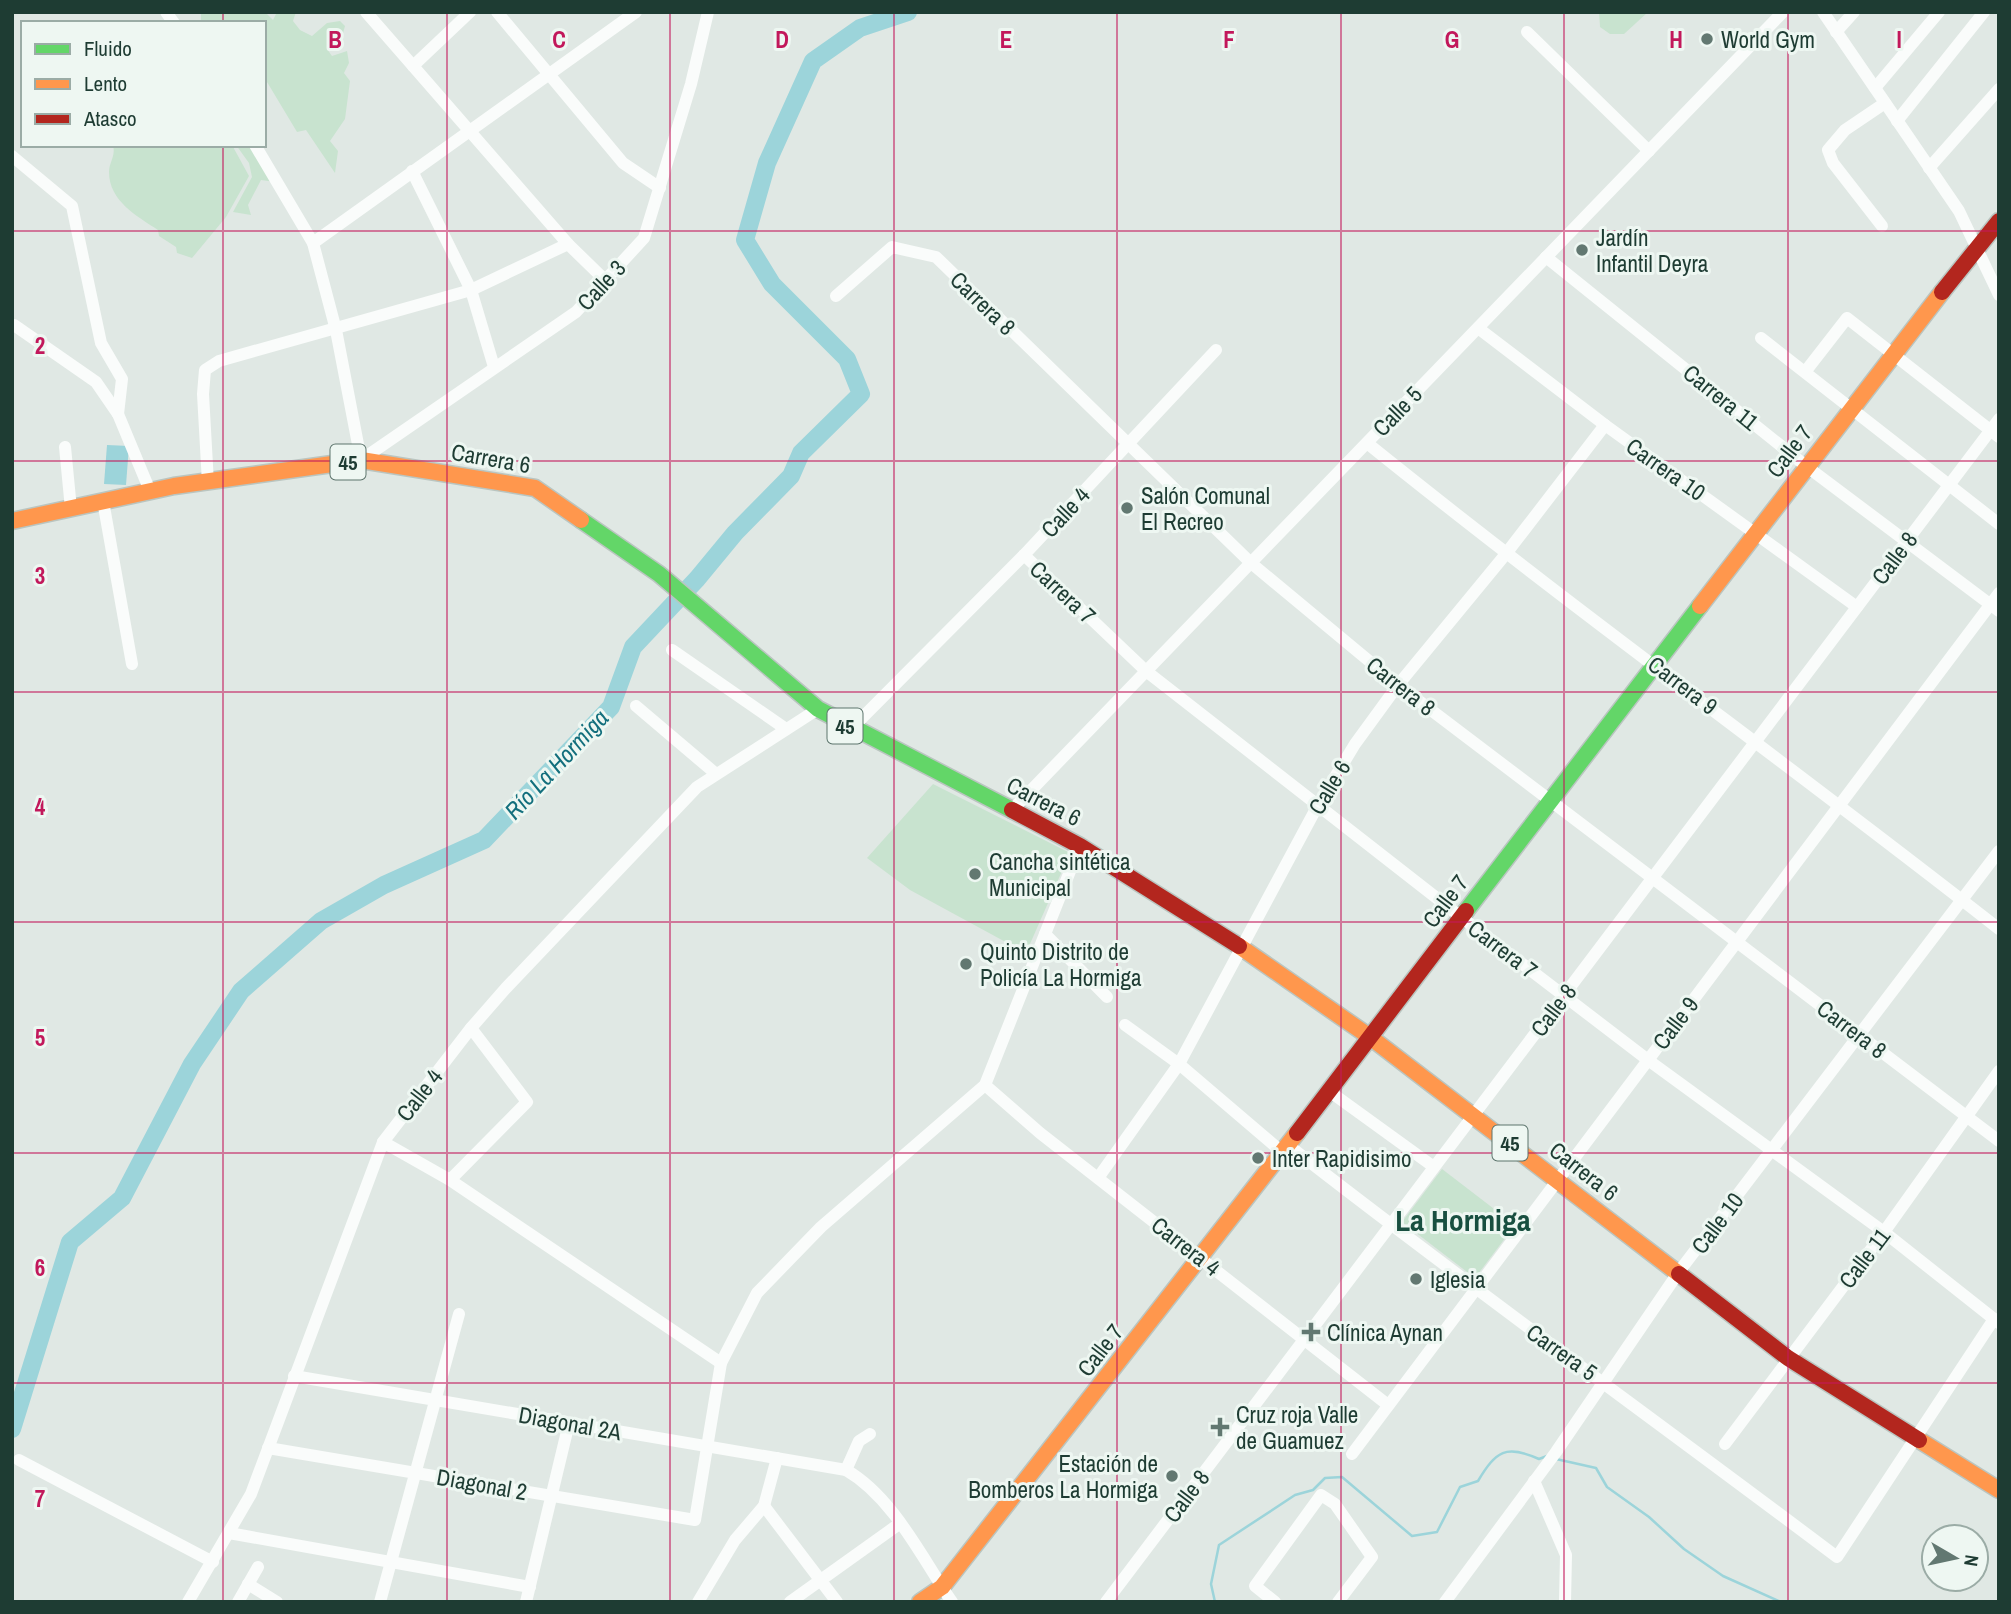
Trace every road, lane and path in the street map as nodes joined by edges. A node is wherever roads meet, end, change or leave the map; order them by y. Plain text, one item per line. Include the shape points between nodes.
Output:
1 (366, 12) edge
2 (470, 12) edge
3 (497, 12) edge
4 (708, 12) edge
5 (1823, 12) edge
6 (1854, 12) edge
7 (1939, 12) edge
8 (1984, 12) edge
9 (634, 13) edge
10 (1781, 13) edge
11 (1527, 32) dead end
12 (1836, 32) junction
13 (413, 65) junction
14 (550, 74) junction
15 (1875, 88) junction
16 (1999, 89) edge
17 (1885, 103) junction
18 (1897, 121) junction
19 (468, 130) junction
20 (256, 147) edge
21 (1649, 151) junction
22 (12, 156) edge
23 (1929, 168) junction
24 (412, 171) junction
25 (660, 188) junction
26 (1999, 221) edge
27 (1882, 226) dead end
28 (313, 243) junction
29 (568, 244) junction
30 (1978, 251) junction
31 (1546, 257) junction
32 (607, 282) junction
33 (471, 290) junction
34 (1999, 295) edge
35 (836, 296) dead end
36 (14, 325) dead end
37 (1478, 328) junction
38 (336, 330) junction
39 (1761, 338) dead end
40 (1216, 351) dead end
41 (1893, 353) junction
42 (494, 367) junction
43 (1805, 372) junction
44 (1851, 408) junction
45 (118, 414) junction
46 (1999, 419) edge
47 (1605, 425) junction
48 (1994, 434) edge
49 (1367, 443) junction
50 (1128, 444) junction
51 (65, 447) dead end
52 (360, 460) junction
53 (1807, 466) junction
54 (208, 483) junction
55 (1950, 484) junction
56 (150, 491) junction
57 (103, 501) junction
58 (71, 509) junction
59 (12, 521) edge
60 (1999, 524) edge
61 (1755, 533) junction
62 (1907, 540) junction
63 (1024, 555) junction
64 (1505, 555) junction
65 (1251, 563) junction
66 (1999, 593) edge
67 (1857, 607) junction
68 (1994, 607) edge
69 (672, 650) dead end
70 (132, 664) dead end
71 (1655, 664) junction
72 (1146, 671) junction
73 (1398, 685) junction
74 (636, 706) dead end
75 (818, 709) junction
76 (786, 729) junction
77 (851, 729) junction
78 (1756, 740) junction
79 (715, 773) junction
80 (1550, 801) junction
81 (1840, 804) junction
82 (1318, 805) junction
83 (1012, 810) junction
84 (1080, 846) junction
85 (1999, 851) edge
86 (1652, 878) junction
87 (1962, 900) junction
88 (1461, 917) junction
89 (1999, 929) edge
90 (1045, 934) junction
91 (1737, 941) junction
92 (1242, 948) junction
93 (1564, 996) junction
94 (1107, 997) dead end
95 (1125, 1025) dead end
96 (471, 1028) junction
97 (1859, 1035) junction
98 (1370, 1037) junction
99 (1648, 1060) junction
100 (1179, 1064) junction
101 (1999, 1071) edge
102 (985, 1085) junction
103 (1329, 1091) junction
104 (1474, 1115) junction
105 (1966, 1116) junction
106 (1999, 1140) edge
107 (383, 1142) junction
108 (1285, 1148) junction
109 (1772, 1150) junction
110 (1434, 1167) junction
111 (1098, 1178) junction
112 (450, 1180) junction
113 (1558, 1180) junction
114 (1390, 1225) junction
115 (1884, 1232) junction
116 (1201, 1258) junction
117 (1678, 1273) junction
118 (1475, 1290) junction
119 (458, 1314) dead end
120 (1996, 1321) edge
121 (1305, 1338) junction
122 (1788, 1358) junction
123 (721, 1363) junction
124 (294, 1376) junction
125 (1602, 1381) junction
126 (435, 1400) junction
127 (1388, 1405) junction
128 (569, 1423) junction
129 (870, 1434) dead end
130 (1915, 1439) junction
131 (1726, 1444) dead end
132 (710, 1447) junction
133 (268, 1448) junction
134 (1352, 1454) dead end
135 (777, 1458) junction
136 (19, 1460) dead end
137 (846, 1470) junction
138 (415, 1473) junction
139 (1534, 1481) junction
140 (1999, 1490) edge
141 (553, 1496) junction
142 (764, 1506) junction
143 (899, 1524) junction
144 (229, 1532) junction
145 (213, 1562) junction
146 (391, 1562) junction
147 (258, 1567) dead end
148 (822, 1579) junction
149 (248, 1584) junction
150 (530, 1587) junction
151 (942, 1587) junction
152 (188, 1602) edge
153 (238, 1602) edge
154 (277, 1602) edge
155 (380, 1602) edge
156 (526, 1602) edge
157 (698, 1602) edge
158 (790, 1602) edge
159 (837, 1602) edge
160 (920, 1602) edge
161 (952, 1602) edge
162 (1106, 1602) edge
163 (1275, 1602) edge
164 (1338, 1602) edge
165 (1445, 1602) edge
166 (1565, 1602) edge

1 - 13 street
2 - 13 street
3 - 14 street
4 - 25 street, Calle 3
5 - 12 street
6 - 12 street
7 - 15 street
8 - 18 street
9 - 14 street
10 - 21 street, Calle 5
11 - 21 street
12 - 15 street
13 - 19 street
14 - 19 street
14 - 25 street via 623,163
15 - 17 street
16 - 23 street
17 - 18 street
17 - 27 street via 1845,130 1828,150
18 - 23 street
19 - 24 street
19 - 29 street
20 - 28 street
21 - 31 street, Calle 5
22 - 45 street via 72,206 101,343 122,379
23 - 30 street via 1959,211
24 - 28 street
24 - 33 street
25 - 32 street, Calle 3 via 644,238
26 - 30 main road, Calle 7
28 - 38 street
29 - 32 street
29 - 33 street
30 - 34 street
30 - 41 main road, Calle 7
31 - 37 street, Calle 5
31 - 53 street, Carrera 11
32 - 42 street, Calle 3 via 576,312
33 - 38 street
33 - 42 street
35 - 50 street, Carrera 8 via 892,247 936,257
36 - 45 street via 96,382
37 - 47 street, Carrera 10
37 - 49 street, Calle 5
38 - 52 street
38 - 54 street via 219,361 205,370
39 - 43 street
40 - 50 street, Calle 4
41 - 43 street via 1847,318
41 - 44 main road, Calle 7
41 - 48 street
42 - 52 street, Calle 3
43 - 44 street
44 - 53 main road, Calle 7
44 - 55 street
45 - 56 street
46 - 48 street, Calle 8
47 - 61 street, Carrera 10
47 - 64 street, Calle 6
48 - 55 street, Calle 8
49 - 64 street, Carrera 9
49 - 65 street, Calle 5
50 - 63 street, Calle 4
50 - 65 street, Carrera 8
51 - 58 street
52 - 54 main road, Carrera 6 / 45
52 - 75 main road, Carrera 6 / 45 via 535,488 659,574
53 - 61 main road, Calle 7
53 - 62 street, Carrera 11
54 - 56 main road, Carrera 6 / 45
55 - 60 street
55 - 62 street, Calle 8
56 - 57 main road, Carrera 6 / 45
57 - 58 main road, Carrera 6 / 45
57 - 70 street
58 - 59 main road, Carrera 6 / 45
61 - 67 street, Carrera 10
61 - 71 main road, Calle 7
62 - 67 street, Calle 8
62 - 68 street, Carrera 11
63 - 72 street, Carrera 7
63 - 77 street, Calle 4
64 - 71 street, Carrera 9
64 - 73 street, Calle 6
65 - 72 street, Calle 5
65 - 73 street, Carrera 8
66 - 68 street, Calle 9
67 - 78 street, Calle 8
68 - 81 street, Calle 9
69 - 76 street
71 - 78 street, Carrera 9
71 - 80 main road, Calle 7
72 - 82 street, Carrera 7
72 - 83 street, Calle 5
73 - 80 street, Carrera 8
73 - 82 street, Calle 6
74 - 79 street
75 - 76 street, Calle 4
75 - 77 main road, Carrera 6 / 45
76 - 79 street, Calle 4
77 - 83 main road, Carrera 6 / 45
78 - 81 street, Carrera 9
78 - 86 street, Calle 8
79 - 96 street, Calle 4 via 687,797
80 - 86 street, Carrera 8
80 - 88 main road, Calle 7
81 - 87 street, Carrera 9
81 - 91 street, Calle 9
82 - 88 street, Carrera 7
82 - 92 street, Calle 6
83 - 84 main road, Carrera 6 / 45
84 - 90 street
84 - 92 main road, Carrera 6 / 45
85 - 87 street, Calle 10
86 - 91 street, Carrera 8
86 - 93 street, Calle 8
87 - 89 street, Carrera 9
87 - 97 street, Calle 10
88 - 93 street, Carrera 7
88 - 98 main road, Calle 7
90 - 94 street
90 - 102 street
91 - 97 street, Carrera 8
91 - 99 street, Calle 9
92 - 98 main road, Carrera 6 / 45
92 - 100 street, Calle 6
93 - 99 street, Carrera 7
93 - 104 street, Calle 8
95 - 100 street, Carrera 5
96 - 107 street, Calle 4
96 - 112 street via 527,1102
97 - 105 street, Carrera 8
97 - 109 street, Calle 10
98 - 103 main road, Calle 7
98 - 104 main road, Carrera 6 / 45
99 - 109 street, Carrera 7
99 - 113 street, Calle 9
100 - 108 street, Carrera 5
100 - 111 street, Calle 6
101 - 105 street, Calle 11
102 - 111 street, Carrera 4
102 - 123 street via 821,1227 757,1293
103 - 108 main road, Calle 7
103 - 110 street
104 - 110 street, Calle 8
104 - 113 main road, Carrera 6 / 45
105 - 106 street, Carrera 8
105 - 115 street, Calle 11
107 - 112 street
107 - 124 street, Calle 4
108 - 114 street, Carrera 5
108 - 116 main road, Calle 7
109 - 115 street, Carrera 7
109 - 117 street, Calle 10
110 - 114 street, Calle 8
111 - 116 street, Carrera 4
112 - 123 street
113 - 117 main road, Carrera 6 / 45
113 - 118 street, Calle 9
114 - 118 street, Carrera 5
114 - 121 street, Calle 8
115 - 120 street, Carrera 7
115 - 122 street, Calle 11
116 - 121 street, Carrera 4
116 - 151 main road, Calle 7
117 - 122 main road, Carrera 6 / 45
117 - 125 street, Calle 10
118 - 125 street, Carrera 5
118 - 127 street, Calle 9
119 - 126 street
120 - 130 street
121 - 127 street, Carrera 4
121 - 162 street, Calle 8
122 - 130 main road, Carrera 6 / 45
122 - 131 street, Calle 11
123 - 132 street
124 - 126 street, Diagonal 2A
124 - 133 street, Calle 4
125 - 130 street, Carrera 5 via 1837,1557
125 - 139 street, Calle 10
126 - 128 street, Diagonal 2A
126 - 138 street
127 - 134 street, Calle 9
128 - 132 street, Diagonal 2A
128 - 141 street
129 - 137 street via 859,1441
130 - 140 main road, Carrera 6 / 45
132 - 135 street, Diagonal 2A
132 - 141 street, Diagonal 2 via 695,1520
133 - 138 street, Diagonal 2
133 - 144 street, Calle 4 via 251,1494
135 - 137 street, Diagonal 2A
135 - 142 street
136 - 145 street
137 - 143 street via 864,1480
138 - 141 street, Diagonal 2
138 - 146 street
139 - 165 street, Calle 10
139 - 166 street via 1566,1555
141 - 150 street
142 - 148 street
142 - 157 street via 735,1540
143 - 148 street
143 - 151 street
144 - 145 street, Calle 4
144 - 146 street
145 - 152 street, Calle 4
146 - 150 street
146 - 155 street
147 - 149 street
148 - 158 street
148 - 159 street
149 - 153 street
149 - 154 street
150 - 156 street
151 - 160 main road, Calle 7
151 - 161 street
163 - 164 street via 1255,1586 1321,1495 1335,1504 1372,1556

